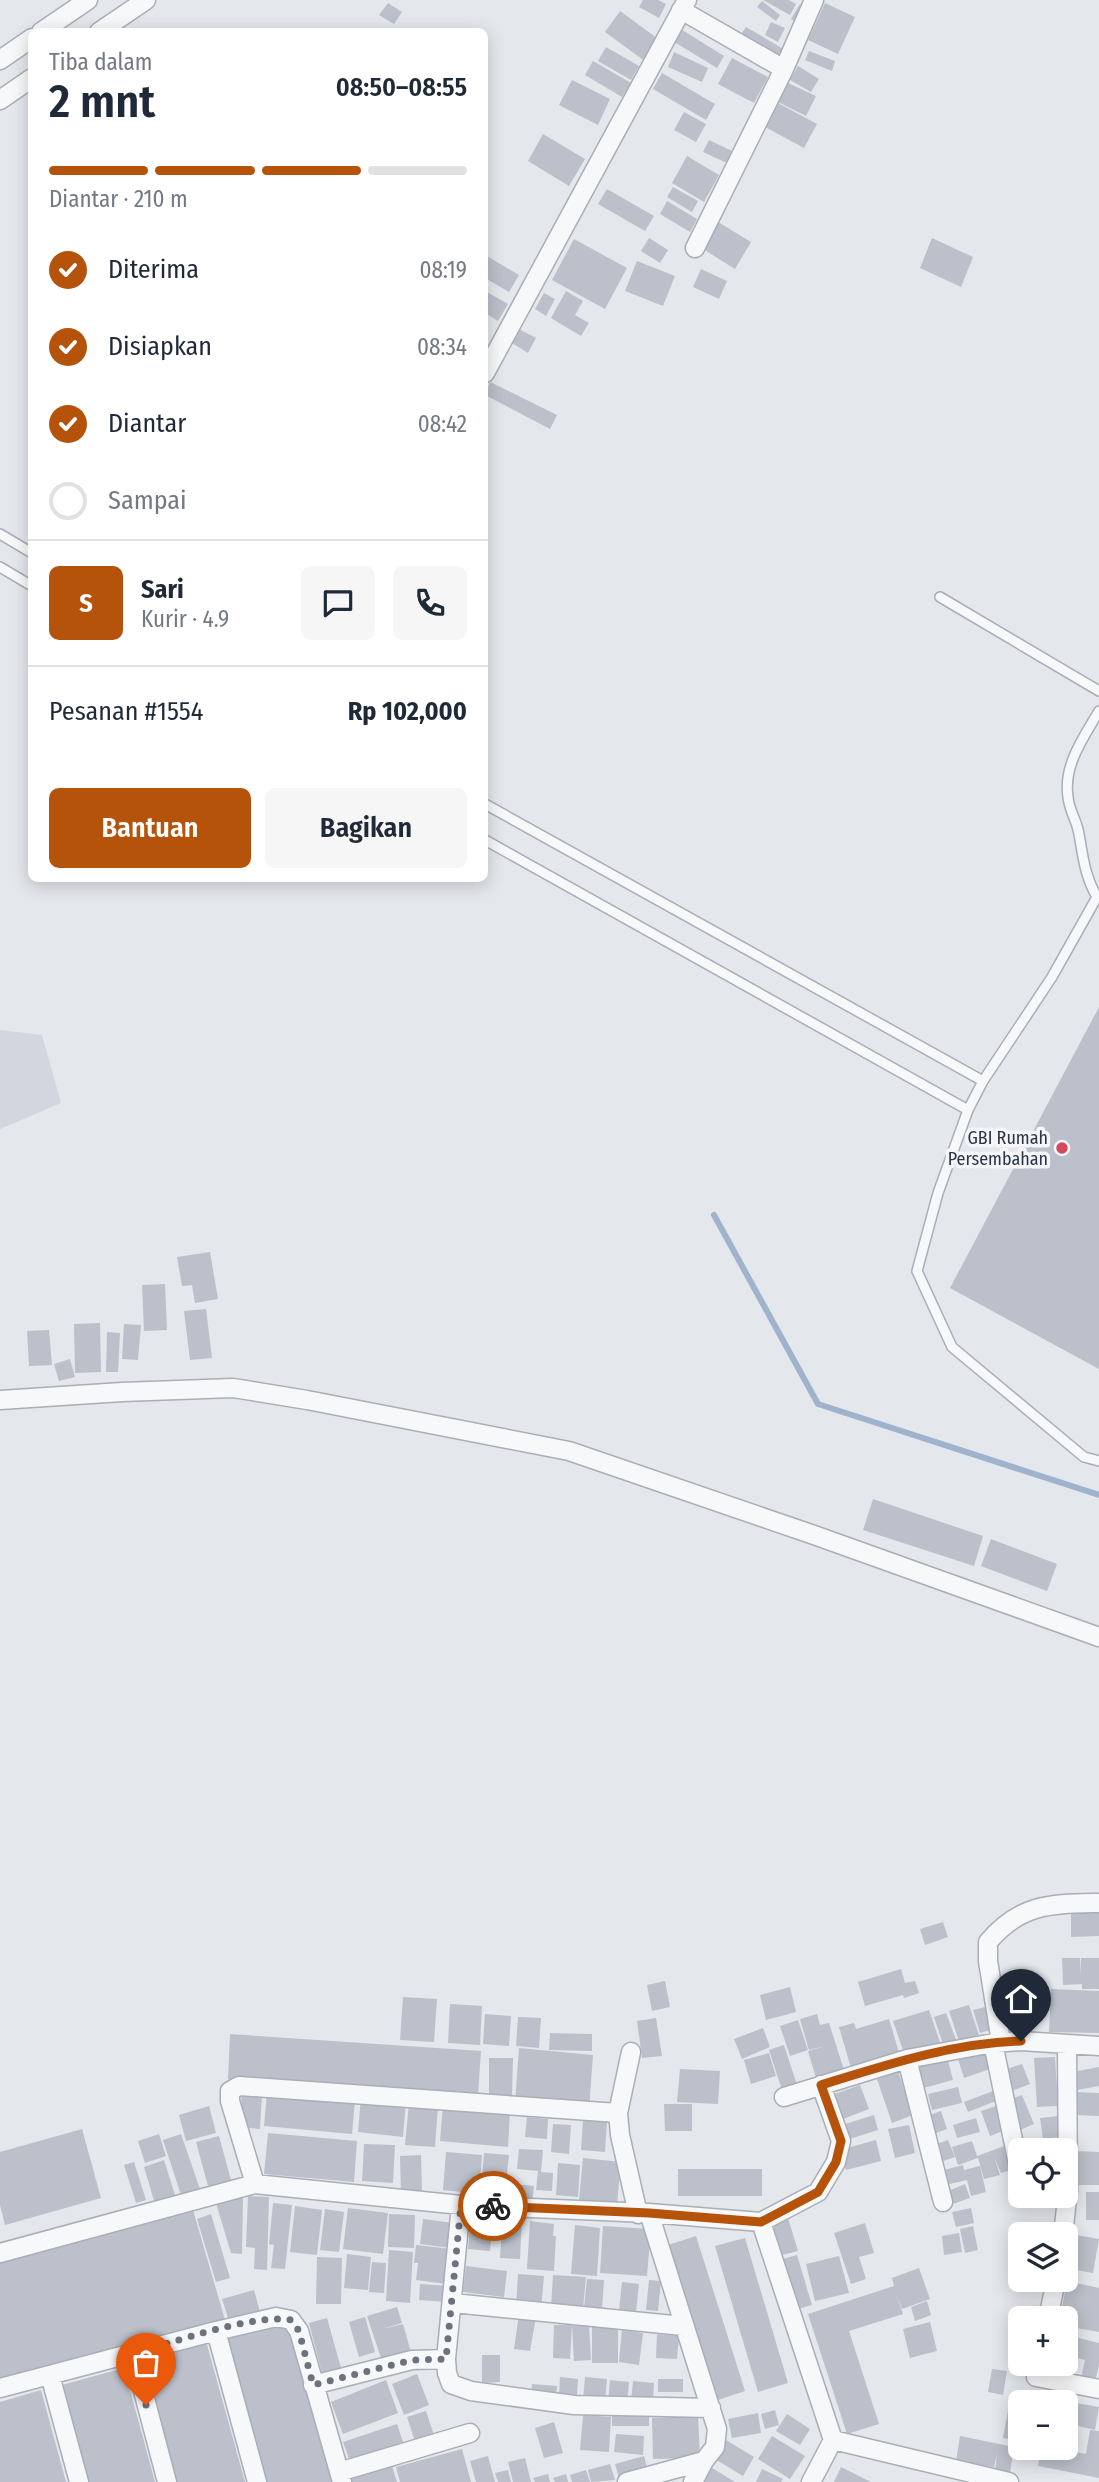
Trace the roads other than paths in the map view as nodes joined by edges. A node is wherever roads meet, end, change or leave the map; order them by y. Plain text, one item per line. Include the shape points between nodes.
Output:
1 (88, 0) edge
2 (146, 0) edge
3 (814, 0) edge
4 (684, 5) edge
5 (47, 28) edge
6 (105, 28) edge
7 (28, 41) edge
8 (0, 60) edge
9 (784, 69) junction
10 (28, 81) edge
11 (0, 100) edge
12 (695, 248) dead end
13 (488, 367) edge
14 (0, 534) edge
15 (28, 551) edge
16 (0, 567) edge
17 (28, 584) edge
18 (940, 597) dead end
19 (1099, 691) edge
20 (1099, 711) edge
21 (488, 806) edge
22 (488, 842) edge
23 (1098, 897) edge
24 (983, 1082) junction
25 (968, 1110) junction
26 (0, 1400) edge
27 (1099, 1461) edge
28 (1099, 1637) edge
29 (1099, 1903) edge
30 (997, 2042) junction
31 (1067, 2045) junction
32 (1099, 2046) edge
33 (631, 2052) dead end
34 (907, 2059) junction
35 (821, 2085) junction
36 (785, 2097) dead end
37 (618, 2113) junction
38 (1013, 2138) edge
39 (256, 2184) junction
40 (943, 2202) dead end
41 (461, 2205) junction
42 (644, 2213) junction
43 (761, 2222) junction
44 (1064, 2222) edge
45 (0, 2253) edge
46 (453, 2303) junction
47 (683, 2326) junction
48 (216, 2330) junction
49 (133, 2354) junction
50 (446, 2359) junction
51 (50, 2375) junction
52 (1036, 2376) edge
53 (313, 2385) junction
54 (0, 2388) edge
55 (1099, 2389) edge
56 (711, 2408) junction
57 (470, 2433) dead end
58 (833, 2440) junction
59 (704, 2461) junction
60 (340, 2477) edge
61 (79, 2482) edge
62 (167, 2482) edge
63 (257, 2482) edge
64 (627, 2482) edge
65 (693, 2482) edge
66 (811, 2482) edge
67 (1009, 2482) edge

1 - 5 street
2 - 6 street
3 - 9 street
4 - 9 street
4 - 13 street
7 - 8 street
9 - 12 street
10 - 11 street
14 - 15 lane
16 - 17 lane
18 - 19 lane
20 - 23 lane via 1073,756 1068,797 1087,880
21 - 24 lane
22 - 25 lane
23 - 24 lane
24 - 25 lane
25 - 27 lane via 917,1270 952,1347 1084,1457
26 - 28 street via 233,1388 569,1451
29 - 30 street via 1025,1911 1002,1925 988,1942
30 - 31 street
30 - 34 street
30 - 38 street
31 - 32 street
31 - 44 street
33 - 37 street
34 - 35 street
34 - 40 street
35 - 36 street
35 - 43 street via 841,2141 836,2162 818,2192
37 - 39 street via 239,2086 230,2091 230,2101
37 - 42 street via 620,2135
39 - 41 street
39 - 45 street
41 - 42 street
41 - 46 street
42 - 43 street
42 - 47 street
43 - 58 street
46 - 47 street
46 - 50 street
47 - 56 street
48 - 49 street
48 - 53 street via 276,2317 291,2320 299,2331
48 - 63 street
49 - 51 street
49 - 62 street
50 - 53 street via 412,2360
50 - 56 street via 451,2384 471,2392 574,2405
51 - 54 street
51 - 61 street
52 - 55 street
53 - 60 street
56 - 59 street via 715,2447
57 - 60 street
58 - 66 street
58 - 67 street
59 - 64 street
59 - 65 street

